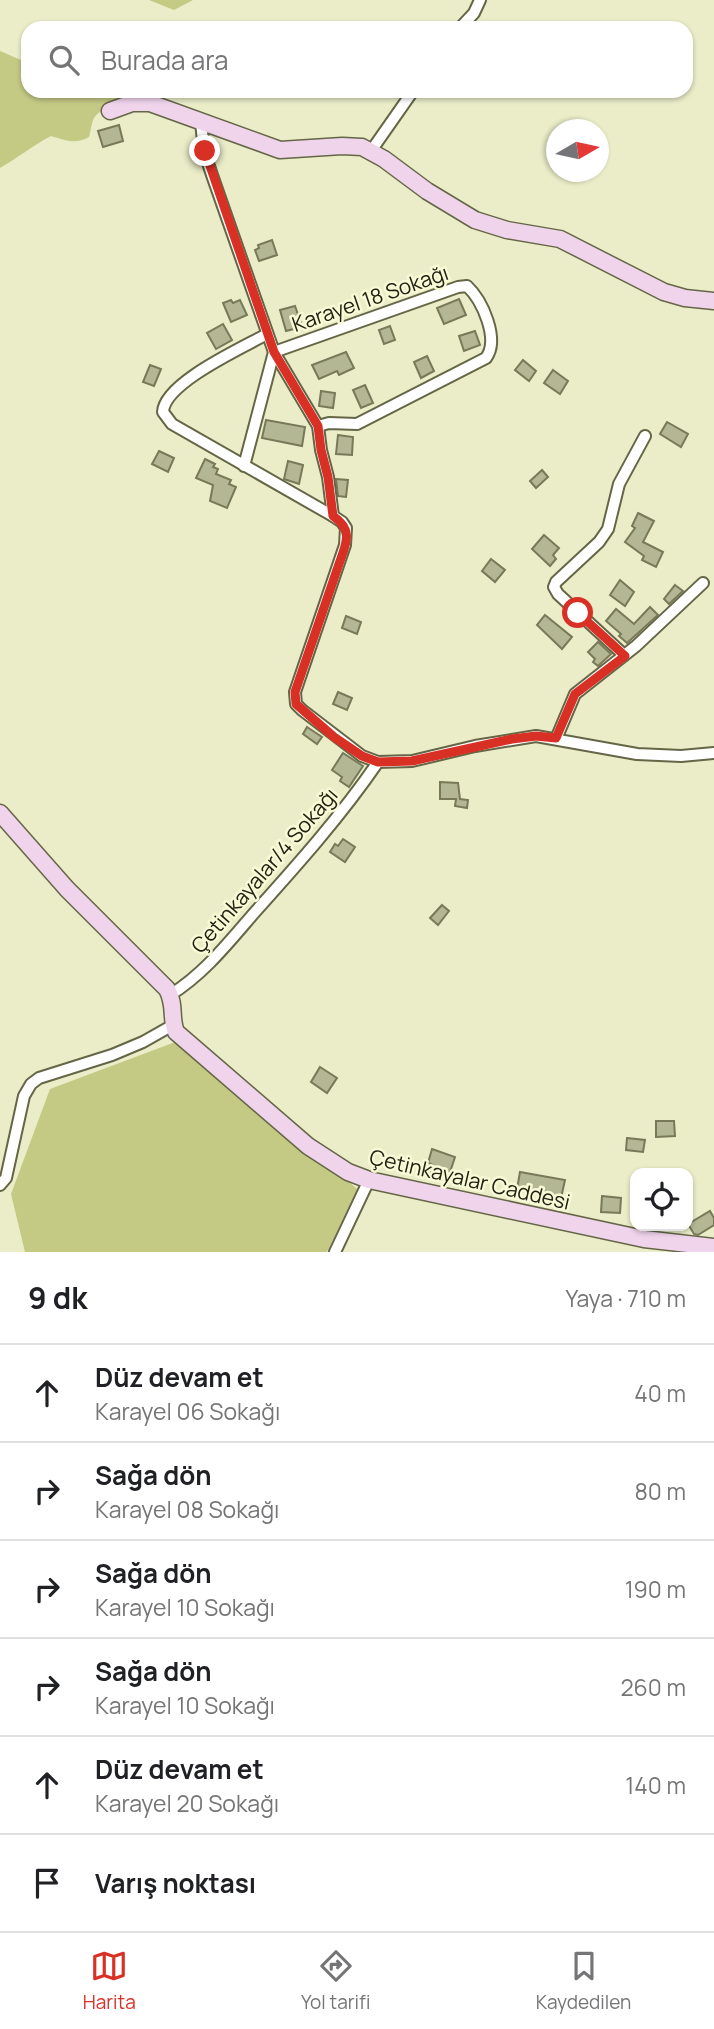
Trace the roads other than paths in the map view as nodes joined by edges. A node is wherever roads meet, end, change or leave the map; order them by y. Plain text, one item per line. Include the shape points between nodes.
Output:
1 (480, 0) edge
2 (467, 21) edge
3 (408, 98) edge
4 (110, 111) dead end
5 (201, 122) junction
6 (371, 151) junction
7 (714, 301) edge
8 (267, 334) junction
9 (274, 352) junction
10 (318, 426) junction
11 (645, 436) dead end
12 (244, 466) junction
13 (333, 516) junction
14 (703, 583) dead end
15 (625, 656) junction
16 (556, 738) junction
17 (714, 753) edge
18 (378, 762) junction
19 (0, 813) edge
20 (170, 995) junction
21 (173, 1025) junction
22 (369, 1180) junction
23 (0, 1185) edge
24 (714, 1247) edge
25 (335, 1252) edge

1 - 2 street
3 - 6 street
4 - 5 street via 132,103 150,103
5 - 6 street via 280,150 353,146
5 - 8 street via 212,176
6 - 7 street via 475,220 560,239 664,292
8 - 9 street
8 - 12 street via 183,383 163,407 172,424
9 - 10 street
9 - 10 street, Karayel 18 Sokağı via 463,286 483,306 490,349 486,358 357,424
9 - 12 street
10 - 13 street
11 - 15 street via 619,484 608,529 554,587
12 - 13 street
13 - 18 street via 346,528 345,545 295,698 302,710 334,737
14 - 15 street
15 - 16 street via 575,694
16 - 17 street via 637,754
16 - 18 street via 512,739 412,761
18 - 20 street, Çetinkayalar/4 Sokağı via 339,815 231,939 193,979
19 - 20 street
20 - 21 street
21 - 22 street, Çetinkayalar Caddesi via 308,1146
21 - 23 street via 129,1048 45,1075 31,1084 24,1096 6,1178
22 - 24 street, Çetinkayalar Caddesi via 644,1239
22 - 25 street

